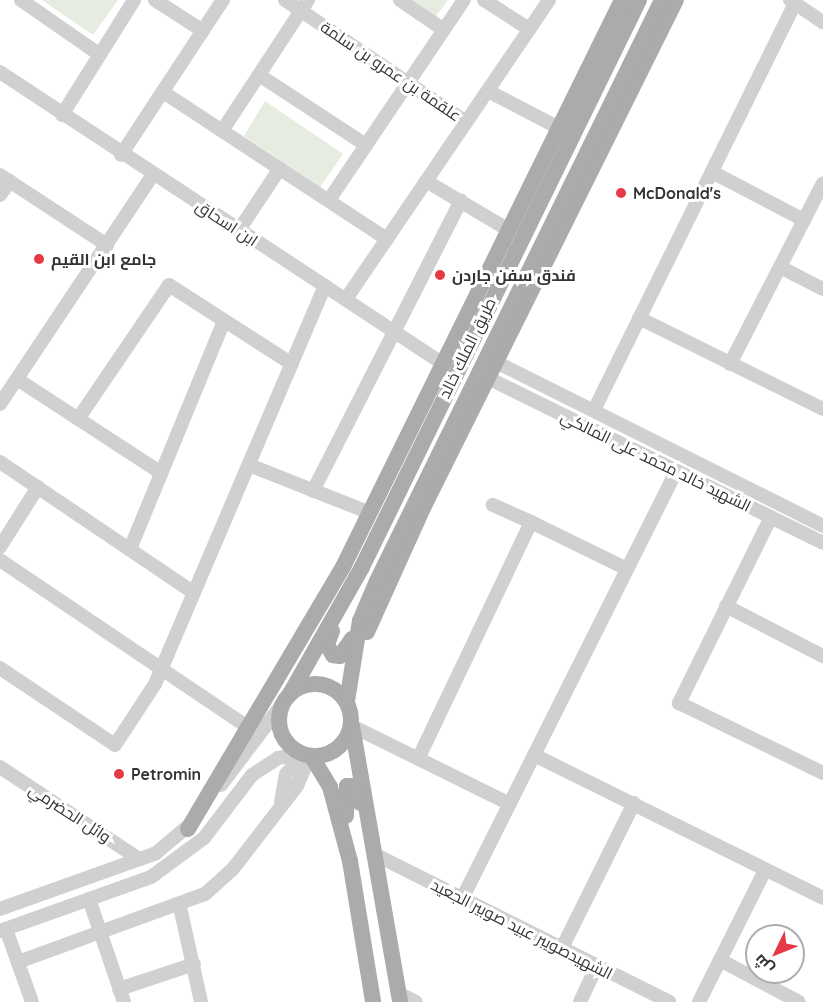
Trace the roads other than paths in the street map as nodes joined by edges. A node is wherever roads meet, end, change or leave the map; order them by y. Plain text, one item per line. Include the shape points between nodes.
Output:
1 (21, 0) edge
2 (134, 0) edge
3 (154, 0) edge
4 (223, 0) edge
5 (285, 0) edge
6 (400, 0) edge
7 (464, 0) edge
8 (484, 0) edge
9 (549, 0) edge
10 (622, 0) edge
11 (639, 0) edge
12 (662, 0) edge
13 (676, 0) edge
14 (792, 2) edge
15 (305, 5) edge
16 (823, 22) edge
17 (529, 29) junction
18 (444, 30) junction
19 (202, 31) junction
20 (100, 55) junction
21 (0, 72) edge
22 (259, 75) junction
23 (408, 82) junction
24 (488, 91) junction
25 (163, 92) junction
26 (62, 115) junction
27 (466, 122) junction
28 (559, 128) junction
29 (222, 131) junction
30 (366, 145) junction
31 (121, 155) junction
32 (280, 168) junction
33 (712, 172) junction
34 (153, 176) junction
35 (5, 178) edge
36 (426, 181) junction
37 (823, 183) edge
38 (0, 195) edge
39 (329, 200) junction
40 (461, 201) junction
41 (804, 220) junction
42 (239, 230) junction
43 (509, 230) junction
44 (387, 239) junction
45 (107, 245) junction
46 (780, 267) junction
47 (325, 286) junction
48 (823, 289) edge
49 (346, 299) junction
50 (639, 318) junction
51 (224, 321) junction
52 (391, 329) junction
53 (496, 362) junction
54 (292, 364) junction
55 (730, 364) junction
56 (449, 368) junction
57 (488, 378) junction
58 (17, 379) junction
59 (0, 404) edge
60 (823, 409) edge
61 (594, 410) junction
62 (78, 419) junction
63 (0, 462) edge
64 (249, 465) junction
65 (676, 471) junction
66 (161, 473) junction
67 (38, 488) junction
68 (313, 491) junction
69 (493, 505) dead end
70 (370, 513) junction
71 (771, 518) junction
72 (531, 522) junction
73 (823, 526) edge
74 (823, 543) edge
75 (0, 547) edge
76 (130, 549) junction
77 (0, 560) edge
78 (627, 568) junction
79 (194, 593) junction
80 (341, 605) junction
81 (726, 606) junction
82 (360, 621) junction
83 (823, 656) edge
84 (163, 667) junction
85 (350, 667) junction
86 (0, 668) edge
87 (287, 698) junction
88 (347, 701) junction
89 (352, 726) junction
90 (249, 728) junction
91 (306, 755) junction
92 (534, 755) junction
93 (419, 757) junction
94 (0, 767) edge
95 (823, 773) edge
96 (634, 803) junction
97 (510, 804) junction
98 (188, 829) junction
99 (376, 855) junction
100 (139, 859) junction
101 (350, 861) junction
102 (765, 870) junction
103 (823, 898) edge
104 (88, 899) junction
105 (462, 899) junction
106 (180, 907) junction
107 (0, 909) edge
108 (3, 930) edge
109 (100, 934) junction
110 (561, 950) junction
111 (720, 960) junction
112 (18, 962) junction
113 (194, 964) junction
114 (596, 968) junction
115 (122, 995) edge
116 (399, 998) edge
117 (32, 1002) edge
118 (201, 1002) edge
119 (373, 1002) edge
120 (416, 1002) edge
121 (580, 1002) edge
122 (669, 1002) edge
123 (699, 1002) edge
124 (799, 1002) edge

1 - 20 street
2 - 20 street
3 - 19 street
4 - 19 street
5 - 15 street, علقمة بن عمرو بن سلمة
6 - 18 street
7 - 18 street
8 - 17 street
9 - 17 street
10 - 28 main road
11 - 56 main road, طريق الملك خالد
12 - 82 main road, طريق الملك خالد via 422,482
13 - 53 main road
14 - 16 street
14 - 33 street
15 - 22 street
15 - 23 street, علقمة بن عمرو بن سلمة
17 - 24 street
18 - 23 street
19 - 25 street
20 - 26 street
21 - 26 street, ابن اسحاق
22 - 29 street
22 - 30 street
23 - 27 street, علقمة بن عمرو بن سلمة
23 - 30 street
24 - 27 street
24 - 28 street
25 - 29 street
25 - 31 street
26 - 31 street, ابن اسحاق
27 - 36 street
28 - 43 main road
29 - 32 street
30 - 39 street
31 - 34 street, ابن اسحاق
32 - 39 street
32 - 42 street
33 - 41 street
33 - 50 street
34 - 42 street, ابن اسحاق
34 - 45 street
35 - 38 street
35 - 45 street
36 - 40 street
36 - 44 street
37 - 41 street
39 - 44 street
40 - 43 street
40 - 52 street
41 - 46 street
42 - 47 street, ابن اسحاق
43 - 56 main road
44 - 49 street
45 - 58 street
46 - 48 street
46 - 55 street
47 - 49 street, ابن اسحاق
47 - 54 street
49 - 52 street, ابن اسحاق
50 - 55 street
50 - 61 street
51 - 54 street
51 - 62 street via 168,285
51 - 66 street
52 - 56 street, ابن اسحاق
52 - 68 street
53 - 57 main road
53 - 61 street, الشهيد خالد محمد على المالكي
54 - 64 street
55 - 60 street
56 - 70 main road
56 - 80 main road, طريق الملك خالد
57 - 65 street, الشهيد خالد محمد على المالكي
57 - 85 main road
58 - 59 street
58 - 62 street
61 - 73 street, الشهيد خالد محمد على المالكي
62 - 66 street
63 - 67 street
64 - 68 street
64 - 79 street
65 - 71 street, الشهيد خالد محمد على المالكي
65 - 78 street
66 - 76 street
67 - 75 street
67 - 76 street
68 - 70 street
69 - 72 street
70 - 90 main road
71 - 74 street, الشهيد خالد محمد على المالكي
71 - 81 street
72 - 78 street
72 - 93 street
76 - 79 street
77 - 84 street
78 - 92 street
79 - 84 street
80 - 82 main road via 327,645 333,655 347,649
80 - 87 main road, طريق الملك خالد
81 - 83 street
81 - 95 street via 679,703
82 - 85 main road, طريق الملك خالد
84 - 86 street via 115,745
84 - 90 street
85 - 88 main road, طريق الملك خالد
87 - 88 main road via 320,684
87 - 91 main road via 279,726
87 - 98 street
88 - 89 main road
89 - 91 main road via 333,752
89 - 93 street
89 - 99 main road
90 - 98 main road
91 - 101 main road via 330,787
91 - 104 street via 278,758 252,775 181,859 151,877
91 - 106 street via 284,781 281,802 232,870
92 - 96 street
92 - 97 street
93 - 97 street
94 - 100 street, وائل الحضرمي
96 - 102 street
96 - 110 street
97 - 105 street
98 - 100 street via 172,844
99 - 101 main road via 353,786 347,786
99 - 105 street, الشهيدصويبر عبيد صوبير الجعيد
99 - 116 main road
100 - 107 street
101 - 119 main road
102 - 103 street
102 - 111 street
104 - 108 street
104 - 109 street
105 - 110 street, الشهيدصويبر عبيد صوبير الجعيد
106 - 109 street
106 - 113 street
108 - 112 street
109 - 112 street
109 - 115 street
110 - 114 street, الشهيدصويبر عبيد صوبير الجعيد
111 - 123 street
111 - 124 street
112 - 117 street
113 - 115 street
113 - 118 street
114 - 121 street
114 - 122 street, الشهيدصويبر عبيد صوبير الجعيد
116 - 120 street

